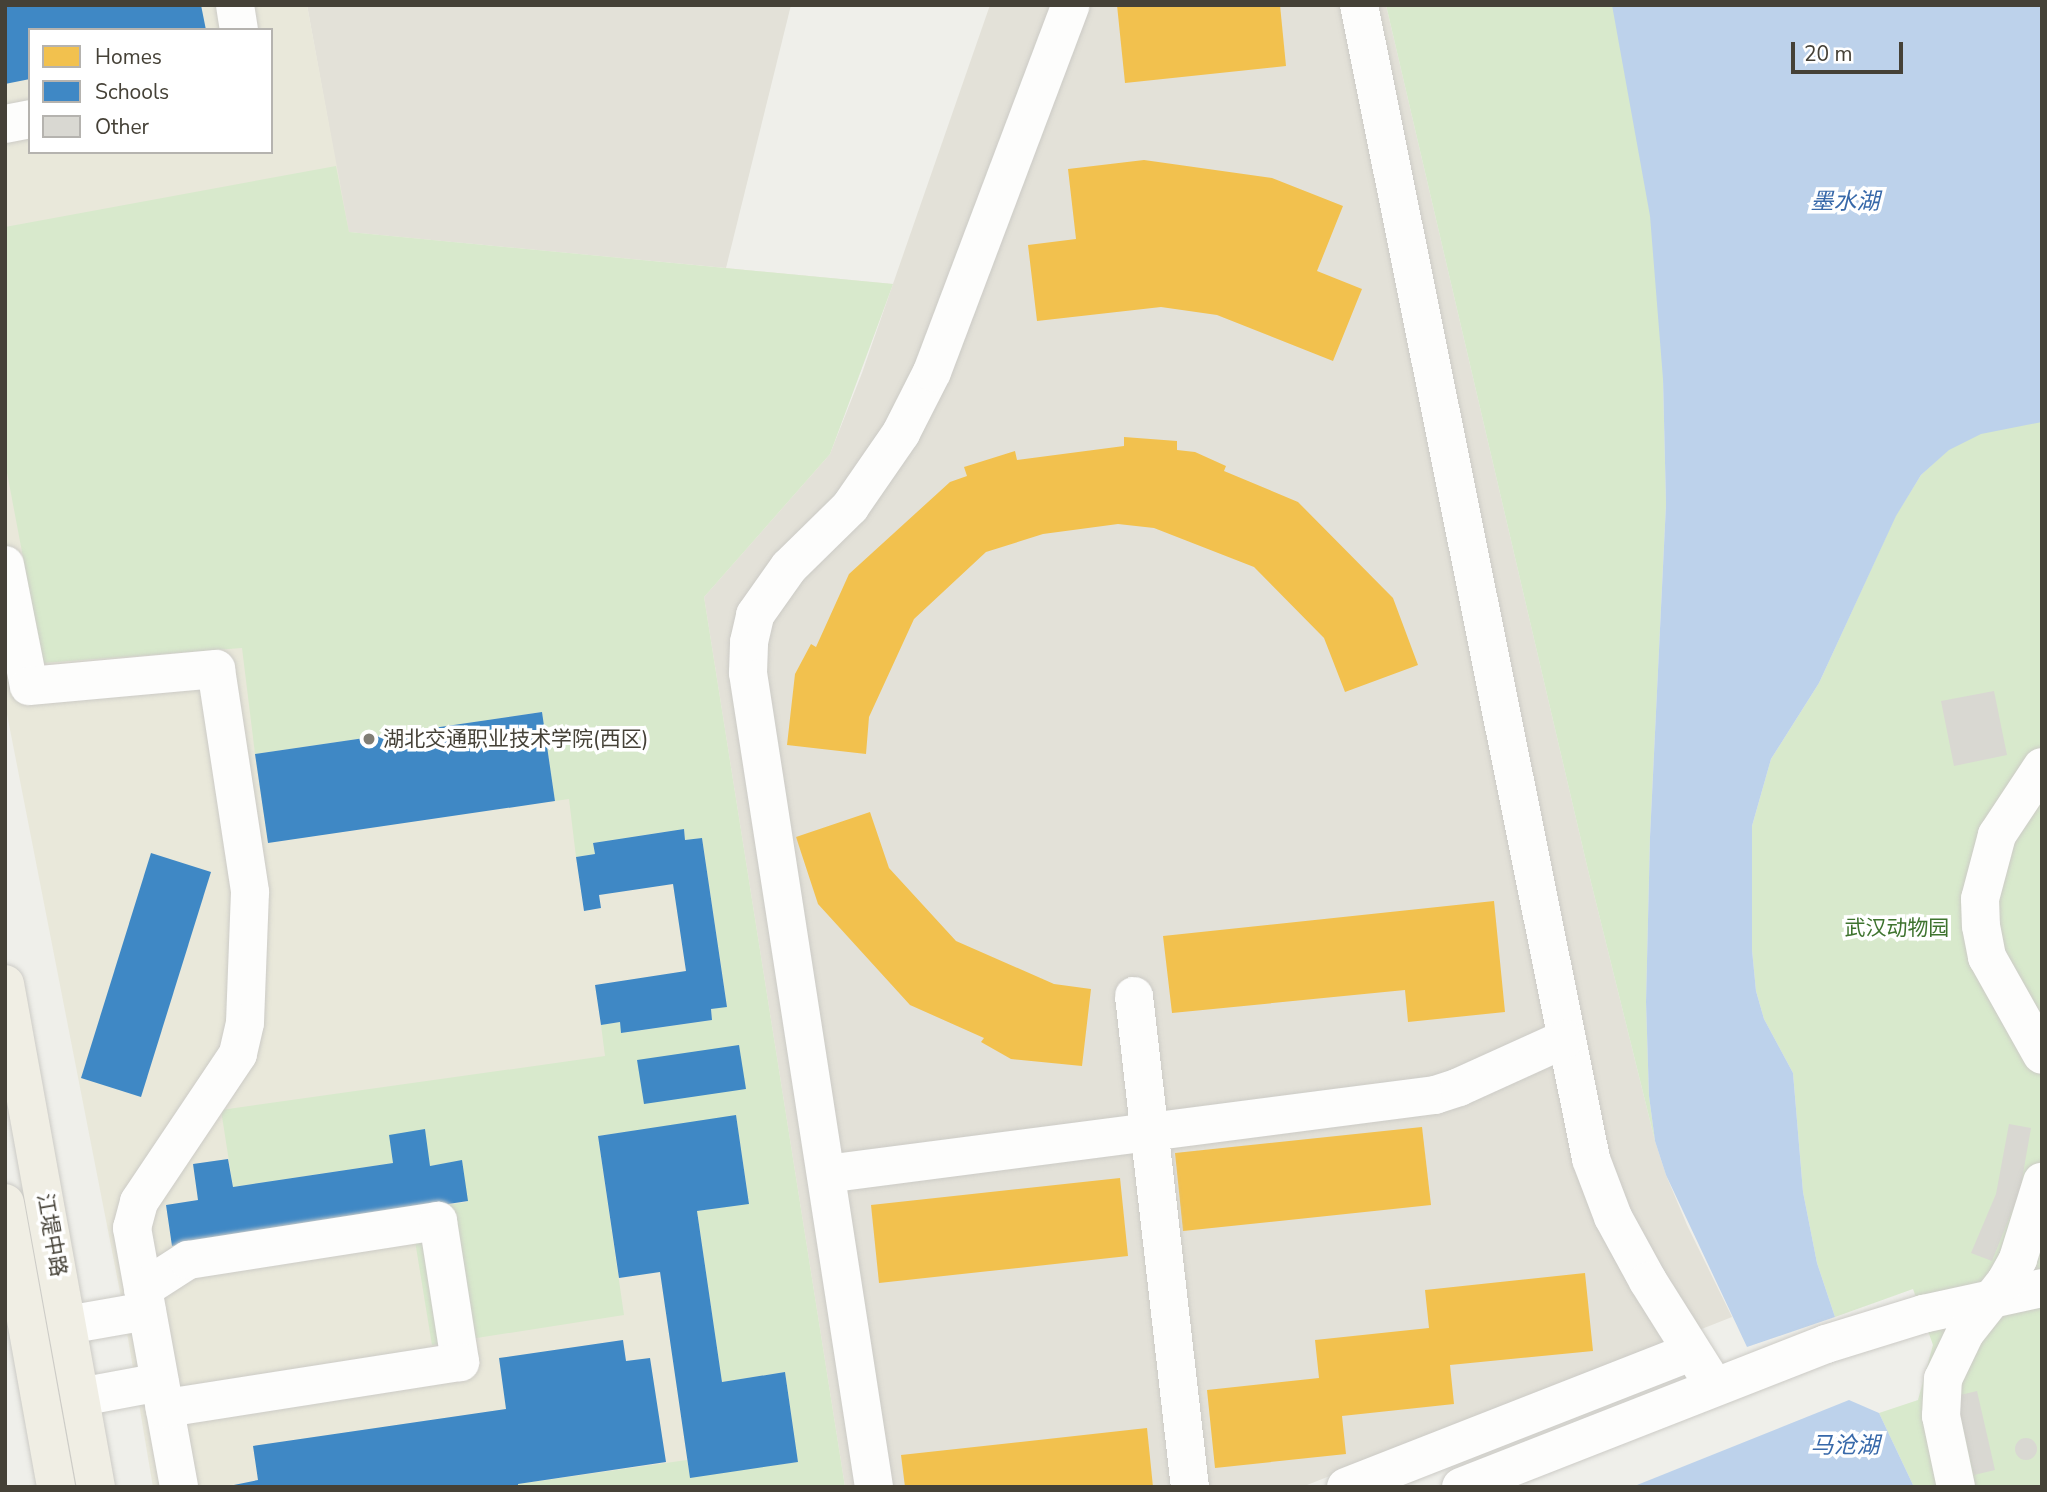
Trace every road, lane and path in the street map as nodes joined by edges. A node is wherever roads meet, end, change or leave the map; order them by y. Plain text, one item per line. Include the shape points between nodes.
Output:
1 (234, 5) edge
2 (1071, 5) edge
3 (1359, 5) edge
4 (239, 28) edge
5 (28, 119) edge
6 (5, 124) edge
7 (5, 565) edge
8 (2042, 767) edge
9 (5, 984) edge
10 (1134, 996) dead end
11 (1565, 1039) junction
12 (2042, 1055) edge
13 (1150, 1132) junction
14 (826, 1174) junction
15 (2042, 1182) edge
16 (5, 1203) edge
17 (2042, 1288) edge
18 (1995, 1297) junction
19 (145, 1300) junction
20 (68, 1325) junction
21 (1690, 1352) junction
22 (1714, 1386) junction
23 (162, 1395) junction
24 (80, 1397) junction
25 (56, 1487) edge
26 (96, 1487) edge
27 (178, 1487) edge
28 (874, 1487) edge
29 (1190, 1487) edge
30 (1346, 1487) edge
31 (1461, 1487) edge
32 (1956, 1487) edge

1 - 4 lane
2 - 14 lane via 932,372 901,433 850,507 789,567 755,615 749,642 748,673
3 - 11 lane
5 - 6 lane
7 - 19 lane via 29,686 216,669 250,892 245,1023 239,1054 139,1202 132,1228
8 - 12 lane via 1997,835 1980,899 1987,957
9 - 20 main road, 江堤中路
10 - 13 lane
11 - 13 lane via 1435,1094
11 - 21 lane via 1601,1190
13 - 14 lane
13 - 29 lane
14 - 28 lane
15 - 18 lane via 2018,1259
16 - 25 main road, 江堤中路
17 - 18 lane
18 - 22 lane via 1865,1331
18 - 32 lane via 1965,1333 1943,1379 1941,1416
19 - 20 lane
19 - 23 lane
19 - 23 lane via 188,1260 438,1221 460,1362
20 - 24 main road, 江堤中路
21 - 22 lane
21 - 30 lane
22 - 31 lane
23 - 24 lane
23 - 27 lane
24 - 26 main road, 江堤中路

